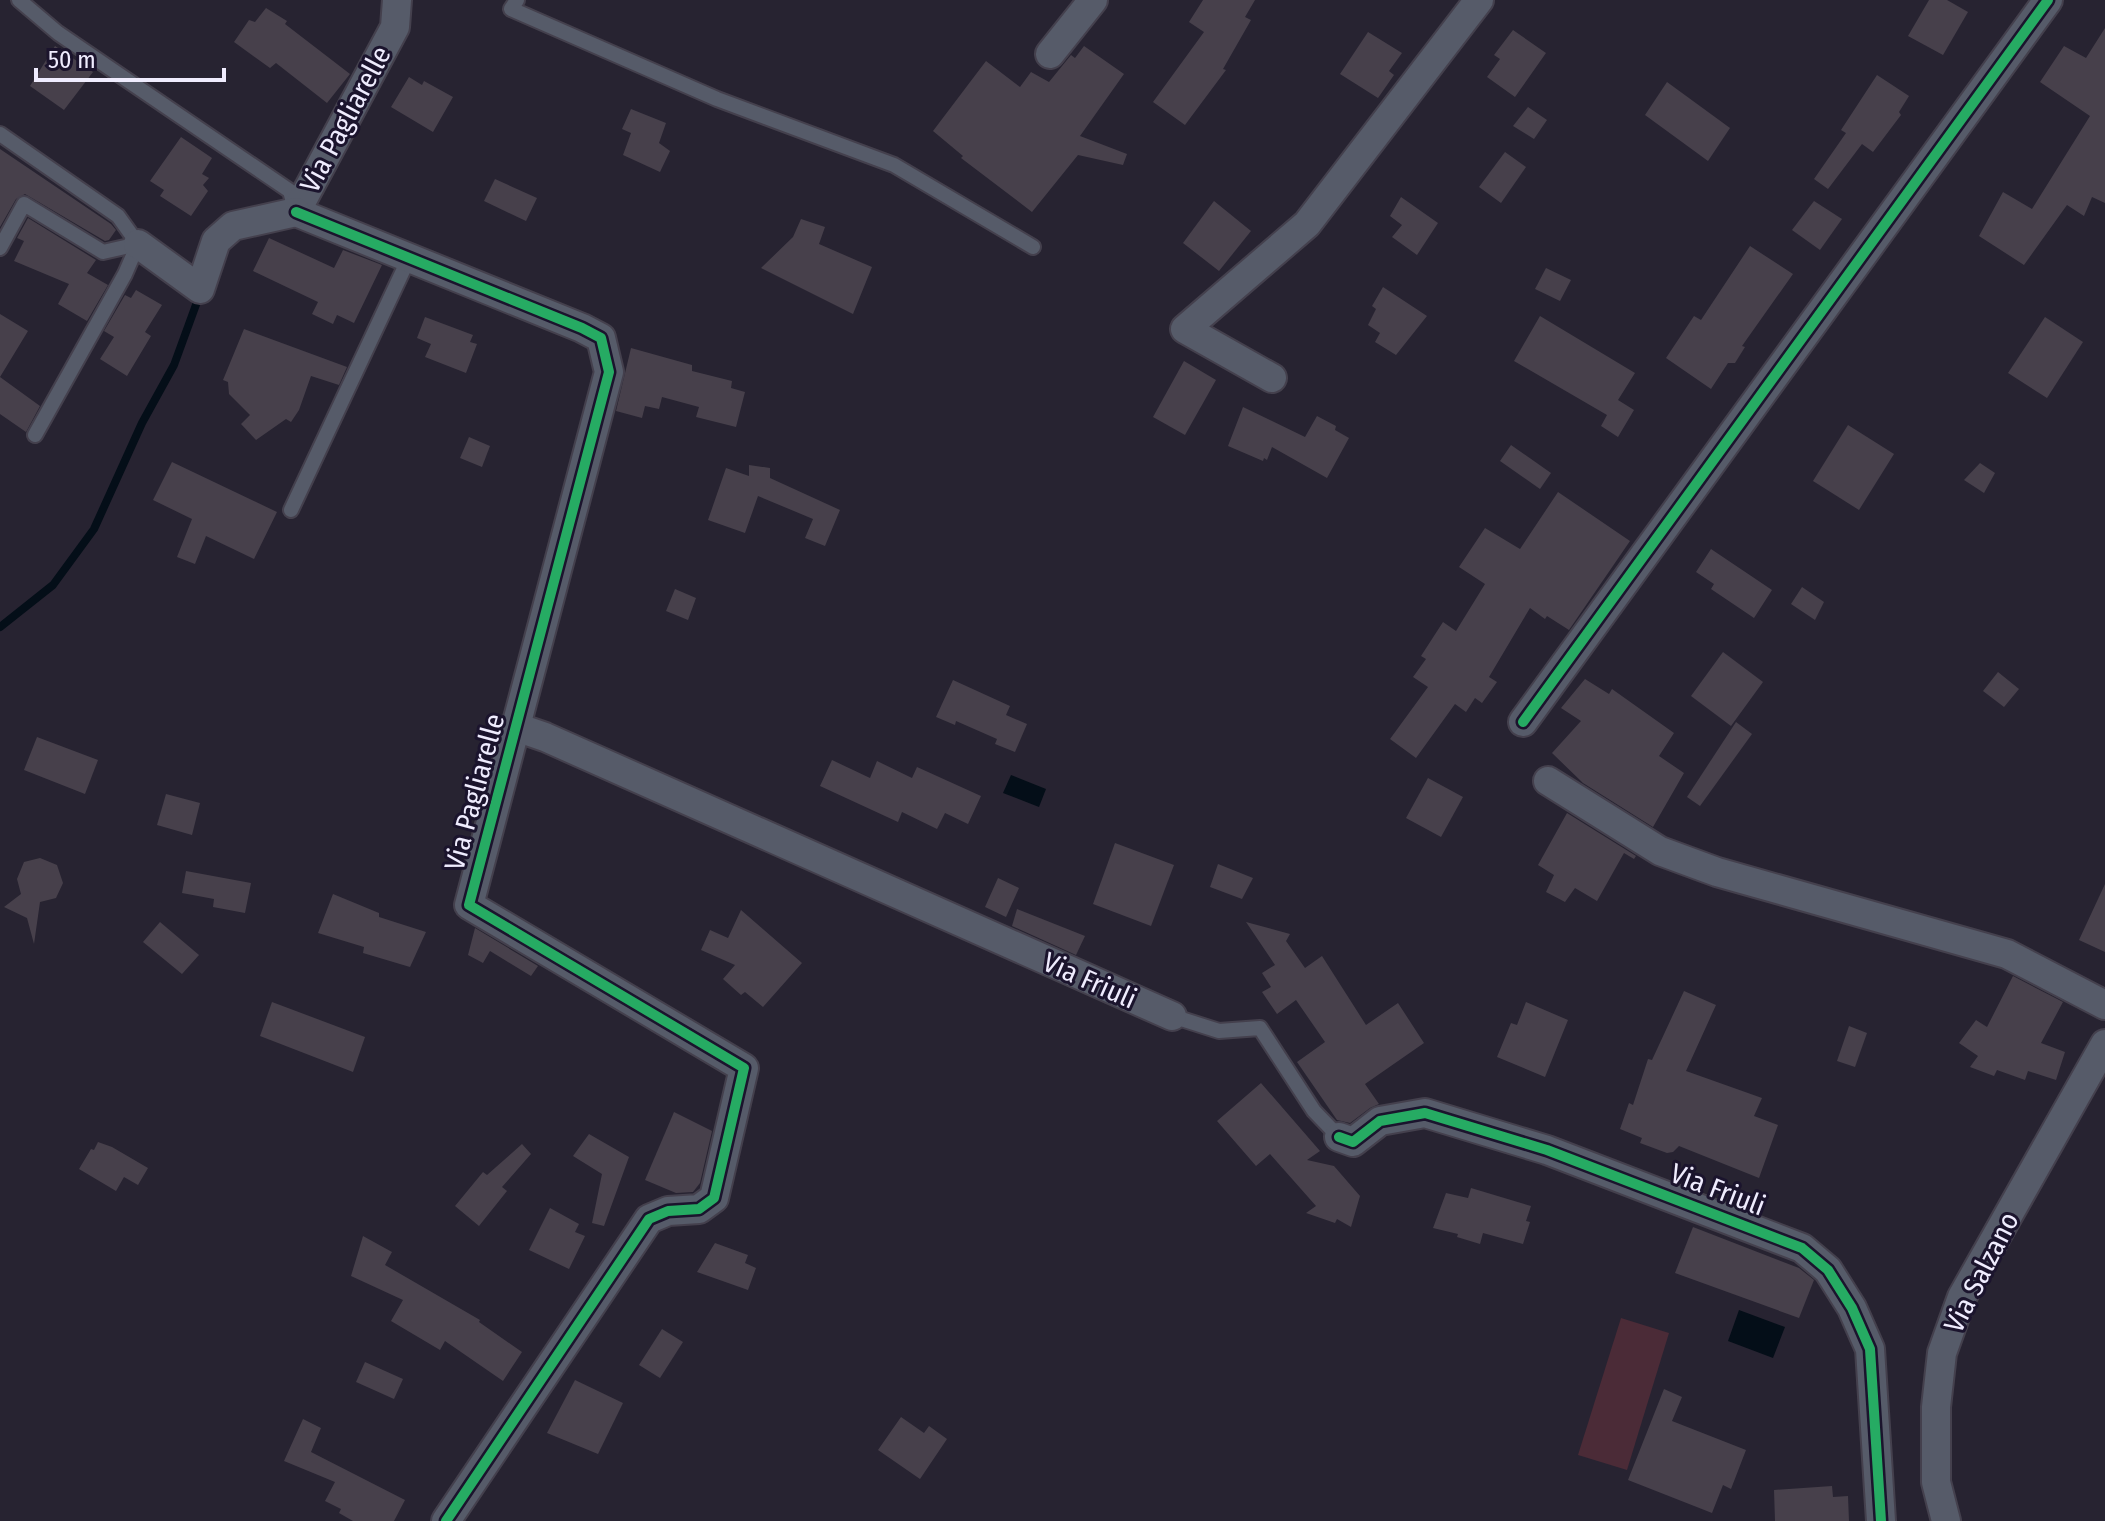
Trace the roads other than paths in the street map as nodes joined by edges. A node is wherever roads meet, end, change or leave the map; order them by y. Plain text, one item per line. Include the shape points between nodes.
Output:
1 (19, 0) edge
2 (397, 0) edge
3 (517, 0) edge
4 (1093, 0) edge
5 (1479, 0) edge
6 (2048, 0) edge
7 (1050, 54) dead end
8 (0, 134) edge
9 (296, 212) junction
10 (138, 244) junction
11 (1033, 247) dead end
12 (0, 248) edge
13 (409, 258) junction
14 (1272, 378) dead end
15 (35, 435) dead end
16 (291, 510) dead end
17 (1523, 722) dead end
18 (516, 727) junction
19 (1548, 781) dead end
20 (2105, 1005) edge
21 (1172, 1016) joint
22 (2105, 1044) edge
23 (1339, 1137) joint
24 (446, 1521) edge
25 (1881, 1521) edge
26 (1946, 1521) edge

1 - 9 lane via 58,33 290,191
2 - 9 street, Via Pagliarelle via 395,27
3 - 11 lane via 511,9 717,99 894,165
4 - 7 street
5 - 14 street via 1307,224 1185,329
6 - 17 street
8 - 10 lane via 118,216
9 - 10 street via 233,226 216,241 200,289
9 - 13 street, Via Pagliarelle
10 - 12 lane via 103,252 24,204
10 - 15 lane
13 - 16 lane
13 - 18 street, Via Pagliarelle via 601,338 609,372
18 - 21 street, Via Friuli
18 - 24 street, Via Pagliarelle via 469,905 744,1068 714,1198 699,1209 668,1211 649,1219
19 - 20 street via 1660,851 2007,954
21 - 23 lane, Via Friuli via 1219,1031 1260,1028 1314,1111
22 - 26 street, Via Salzano via 1962,1297 1942,1353 1936,1482
23 - 25 street, Via Friuli via 1353,1142 1380,1121 1425,1113 1547,1150 1802,1248 1828,1270 1870,1349

